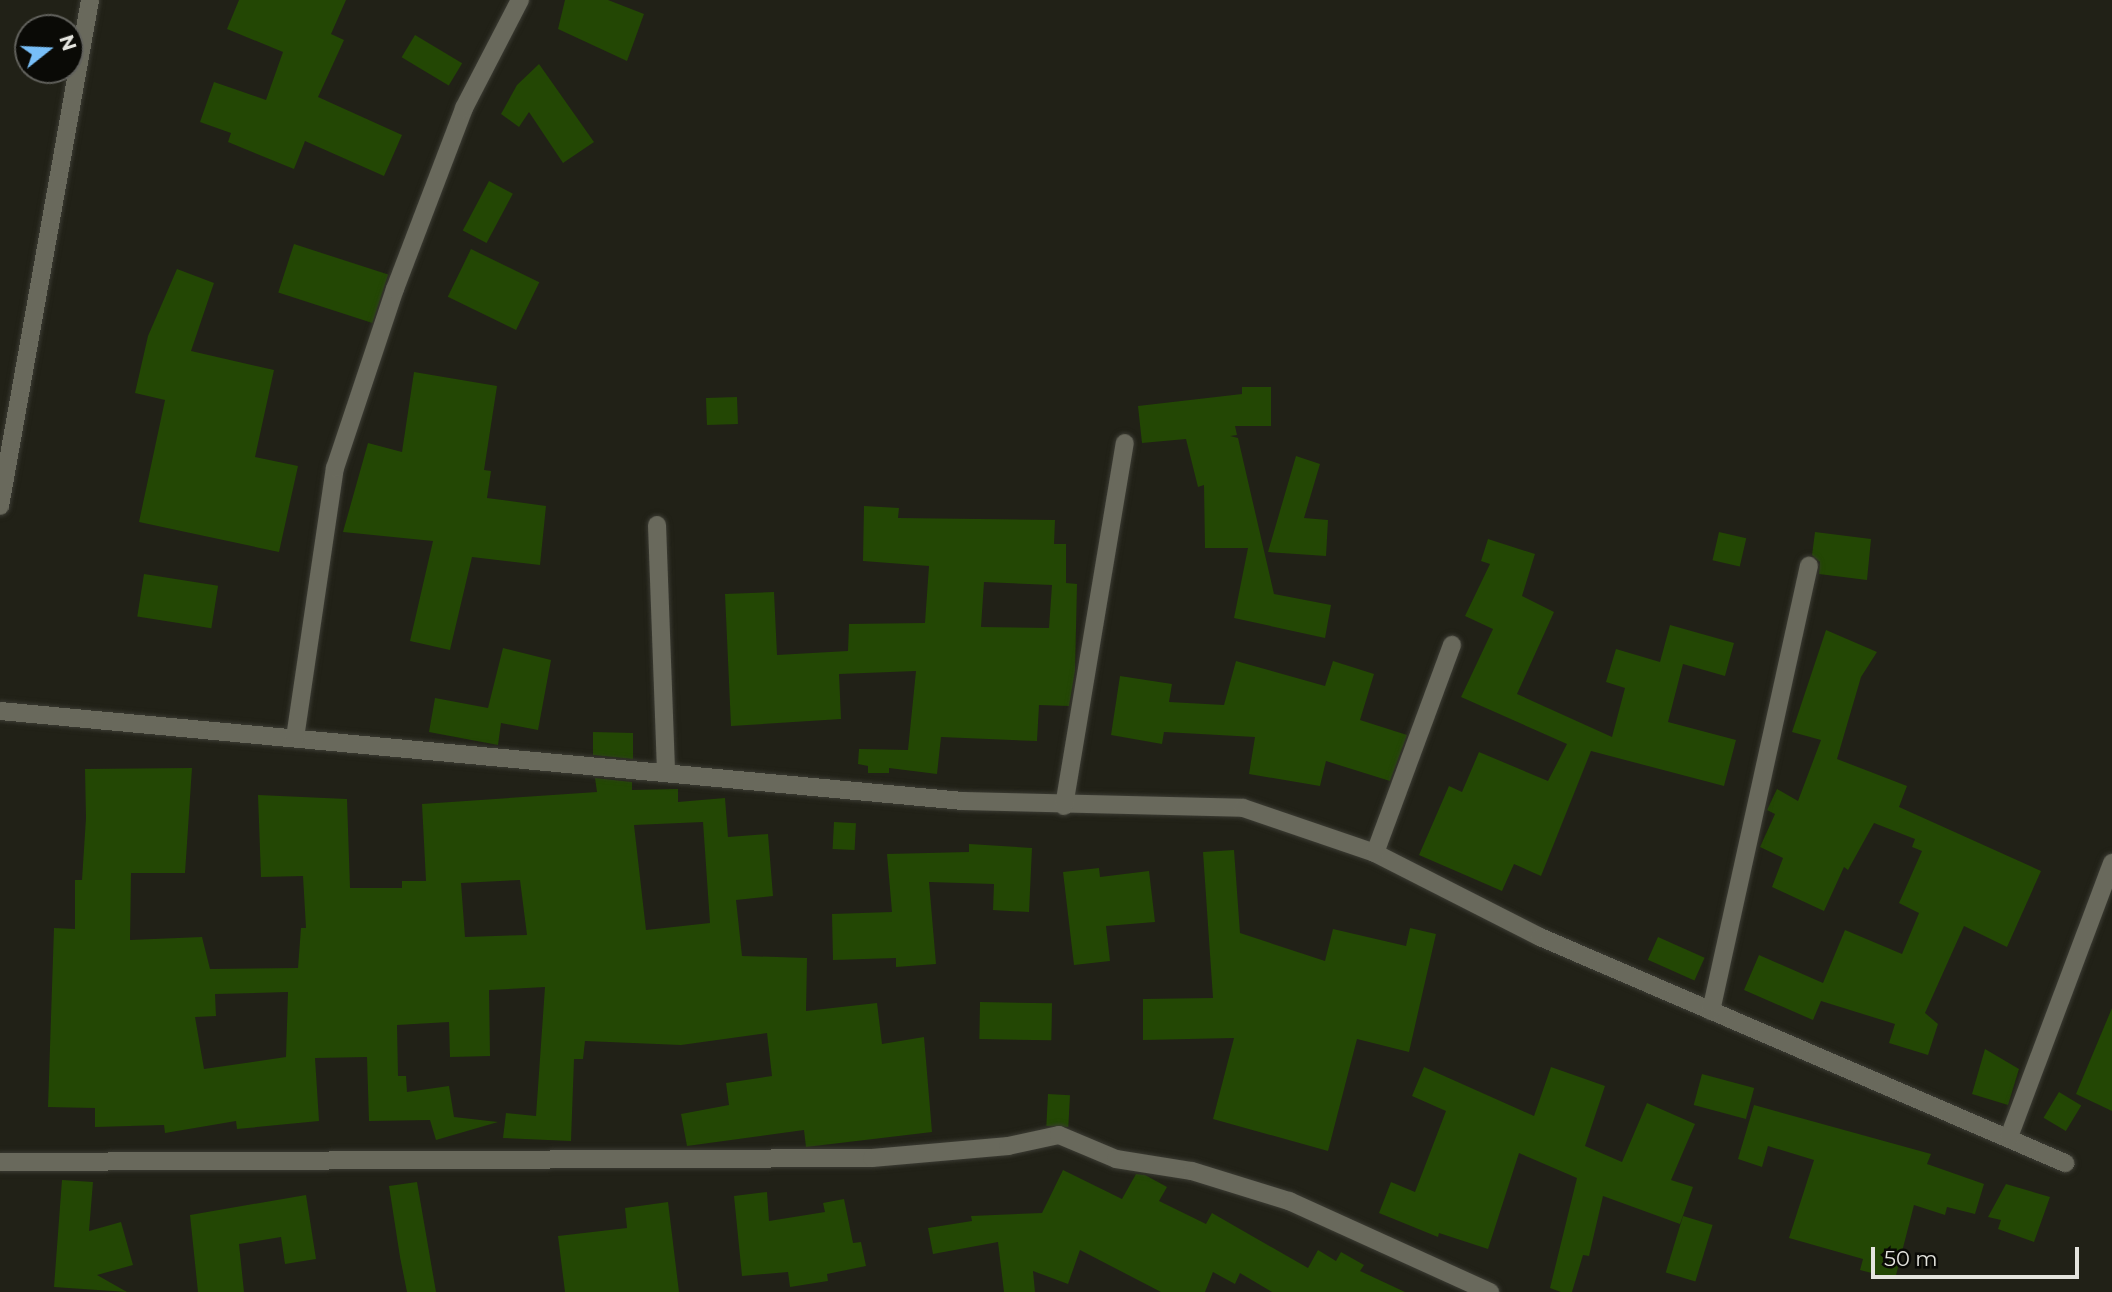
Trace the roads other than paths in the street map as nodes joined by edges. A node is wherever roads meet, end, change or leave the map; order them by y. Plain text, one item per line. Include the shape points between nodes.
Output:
1 (90, 0) edge
2 (520, 0) edge
3 (1125, 443) dead end
4 (0, 506) edge
5 (657, 525) dead end
6 (1809, 566) dead end
7 (1452, 645) dead end
8 (0, 711) edge
9 (295, 738) junction
10 (666, 771) junction
11 (1064, 806) junction
12 (1375, 853) junction
13 (2112, 863) edge
14 (1711, 1011) junction
15 (2009, 1136) junction
16 (0, 1162) edge
17 (2065, 1163) dead end
18 (1490, 1292) edge

1 - 4 street
2 - 9 street via 464,108 335,468
3 - 11 street
5 - 10 street
6 - 14 street
7 - 12 street
8 - 9 street
9 - 10 street
10 - 11 street
11 - 12 street via 1243,808
12 - 14 street via 1540,937
13 - 15 street
14 - 15 street
15 - 17 street
16 - 18 street via 872,1158 1008,1146 1059,1135 1116,1159 1192,1171 1289,1201

